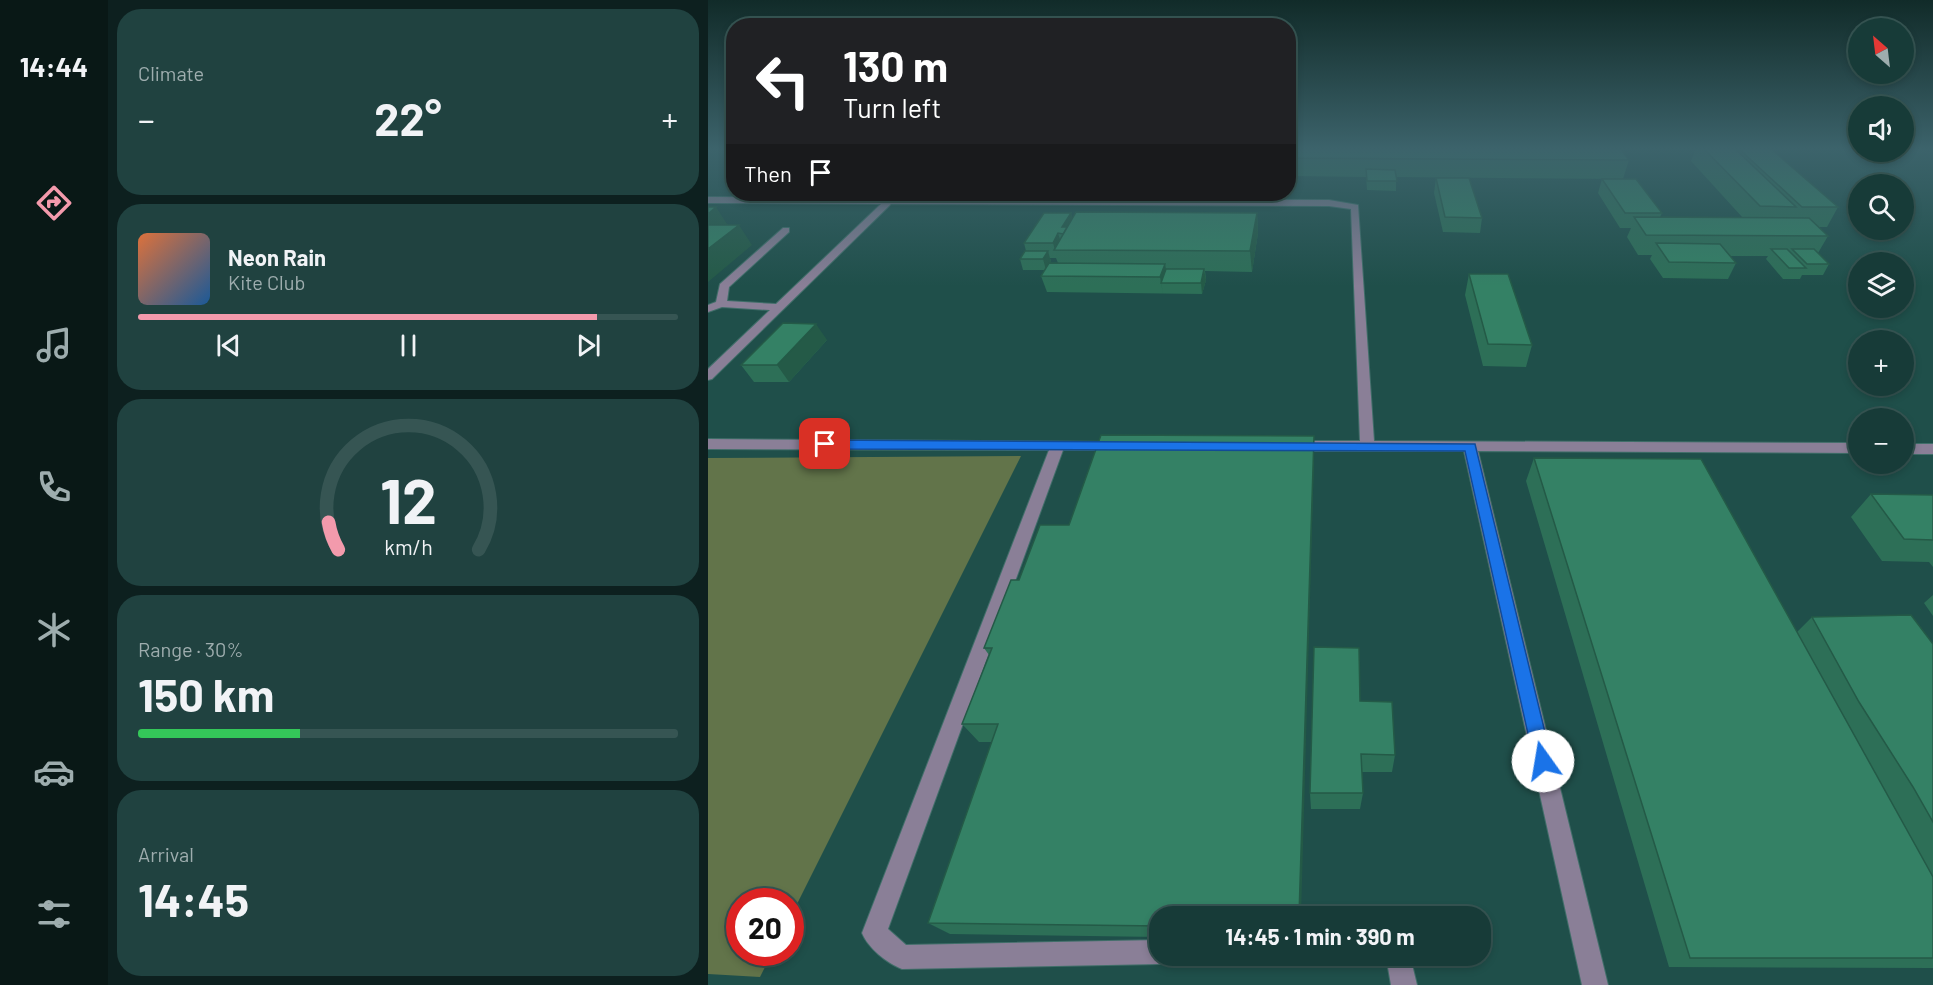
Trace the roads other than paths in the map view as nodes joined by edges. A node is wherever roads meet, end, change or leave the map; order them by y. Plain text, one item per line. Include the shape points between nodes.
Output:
1 (708, 200) edge
2 (726, 200) edge
3 (889, 201) edge
4 (1258, 201) edge
5 (786, 230) dead end
6 (721, 304) junction
7 (779, 307) junction
8 (708, 309) edge
9 (708, 376) edge
10 (708, 444) edge
11 (1058, 445) junction
12 (1129, 446) edge
13 (1284, 446) edge
14 (1367, 446) junction
15 (1470, 447) junction
16 (1848, 448) edge
17 (1914, 448) edge
18 (1933, 449) edge
19 (1149, 952) edge
20 (1400, 966) edge
21 (1404, 985) edge
22 (1595, 985) edge

1 - 2 street
3 - 7 street
4 - 14 street via 1355,207
5 - 6 street via 724,286
6 - 7 street
6 - 8 street
7 - 9 street
10 - 11 street
11 - 12 street
11 - 19 street via 874,933 902,957
13 - 14 street
14 - 15 street
15 - 16 street
15 - 22 street
17 - 18 street
20 - 21 street

